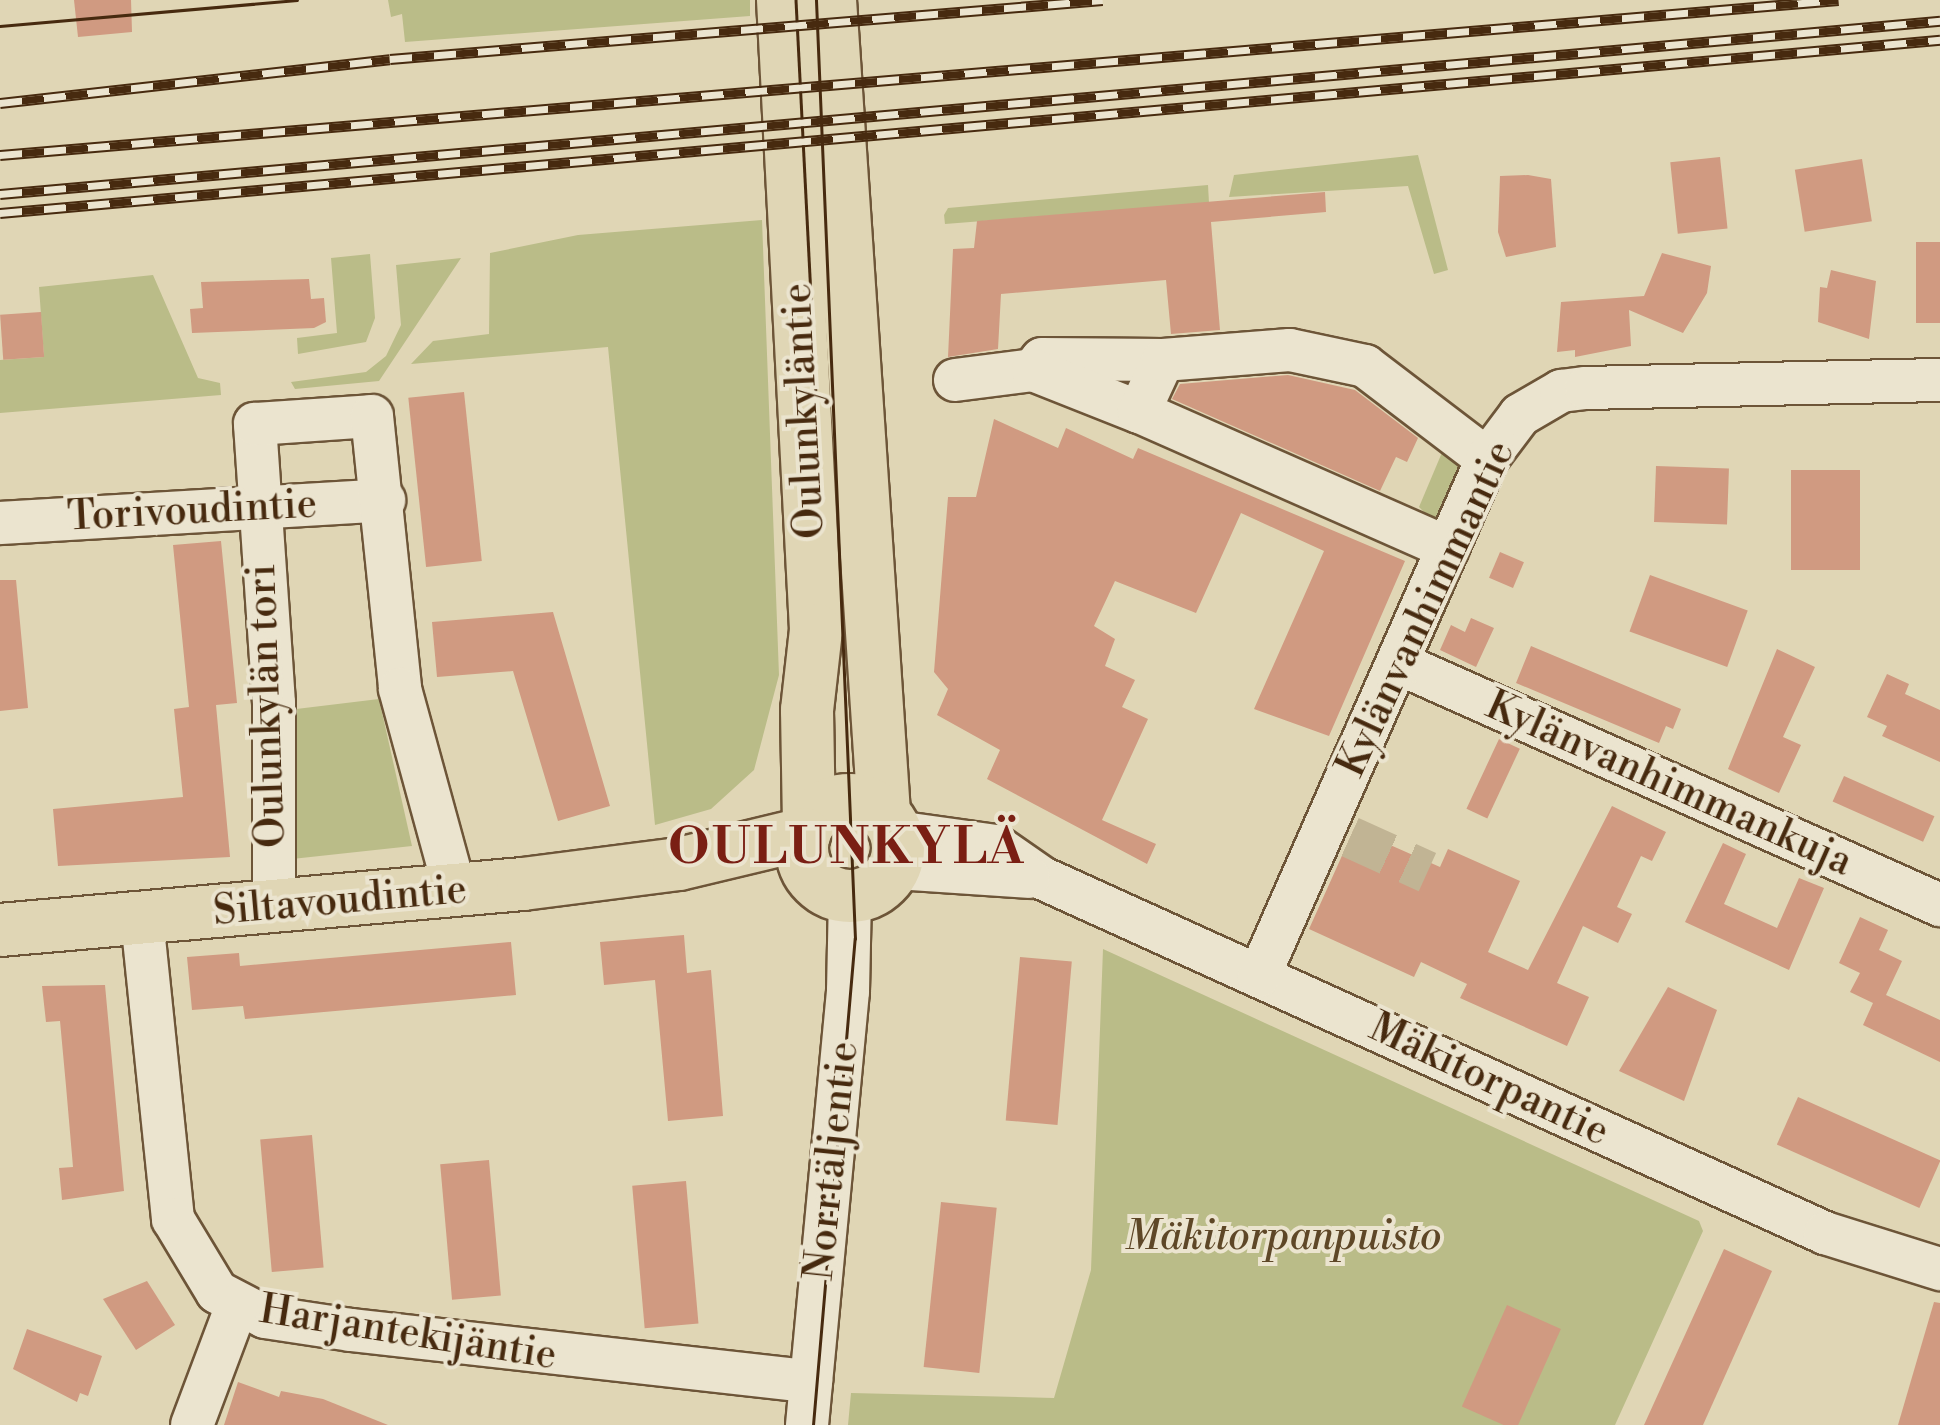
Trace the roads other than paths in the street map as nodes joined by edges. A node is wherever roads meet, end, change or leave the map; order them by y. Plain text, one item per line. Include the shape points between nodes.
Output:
1 (783, 0) edge
2 (830, 0) edge
3 (1163, 360) junction
4 (1033, 370) junction
5 (955, 380) dead end
6 (1940, 380) edge
7 (1140, 412) junction
8 (1488, 460) junction
9 (384, 500) junction
10 (258, 506) junction
11 (0, 522) edge
12 (1448, 548) junction
13 (1398, 663) junction
14 (892, 837) junction
15 (819, 858) junction
16 (455, 890) junction
17 (1940, 905) edge
18 (274, 906) junction
19 (142, 918) junction
20 (0, 930) edge
21 (1259, 976) junction
22 (1940, 1269) edge
23 (237, 1305) junction
24 (811, 1382) junction
25 (192, 1425) edge
26 (806, 1425) edge

1 - 15 main road, Oulunkyläntie via 816,630 806,729
2 - 14 main road, Oulunkyläntie
3 - 4 street via 1042,359
3 - 7 street
3 - 8 street via 1290,350 1365,366
4 - 5 street
4 - 7 street
6 - 8 street, Kylänvanhimmantie via 1562,391 1520,416
7 - 12 street
8 - 12 street, Kylänvanhimmantie
9 - 10 street, Torivoudintie
9 - 10 street, Oulunkylän tori via 372,416 255,424
9 - 16 street via 400,689
10 - 11 street, Torivoudintie
10 - 18 street, Oulunkylän tori via 274,702
12 - 13 street, Kylänvanhimmantie
13 - 17 street, Kylänvanhimmankuja
13 - 21 street, Kylänvanhimmantie via 1348,813
14 - 15 main road via 872,892
14 - 15 main road via 844,800
14 - 21 street, Mäkitorpantie via 1042,878
15 - 16 main road, Siltavoudintie via 679,864
15 - 24 street, Norrtäljentie via 848,991
16 - 18 main road, Siltavoudintie
18 - 19 main road, Siltavoudintie
19 - 20 main road, Siltavoudintie
19 - 23 street, Harjantekijäntie via 174,1219 202,1274
21 - 22 street, Mäkitorpantie via 1825,1233
23 - 24 street, Harjantekijäntie via 351,1330
23 - 25 street
24 - 26 street, Norrtäljentie

